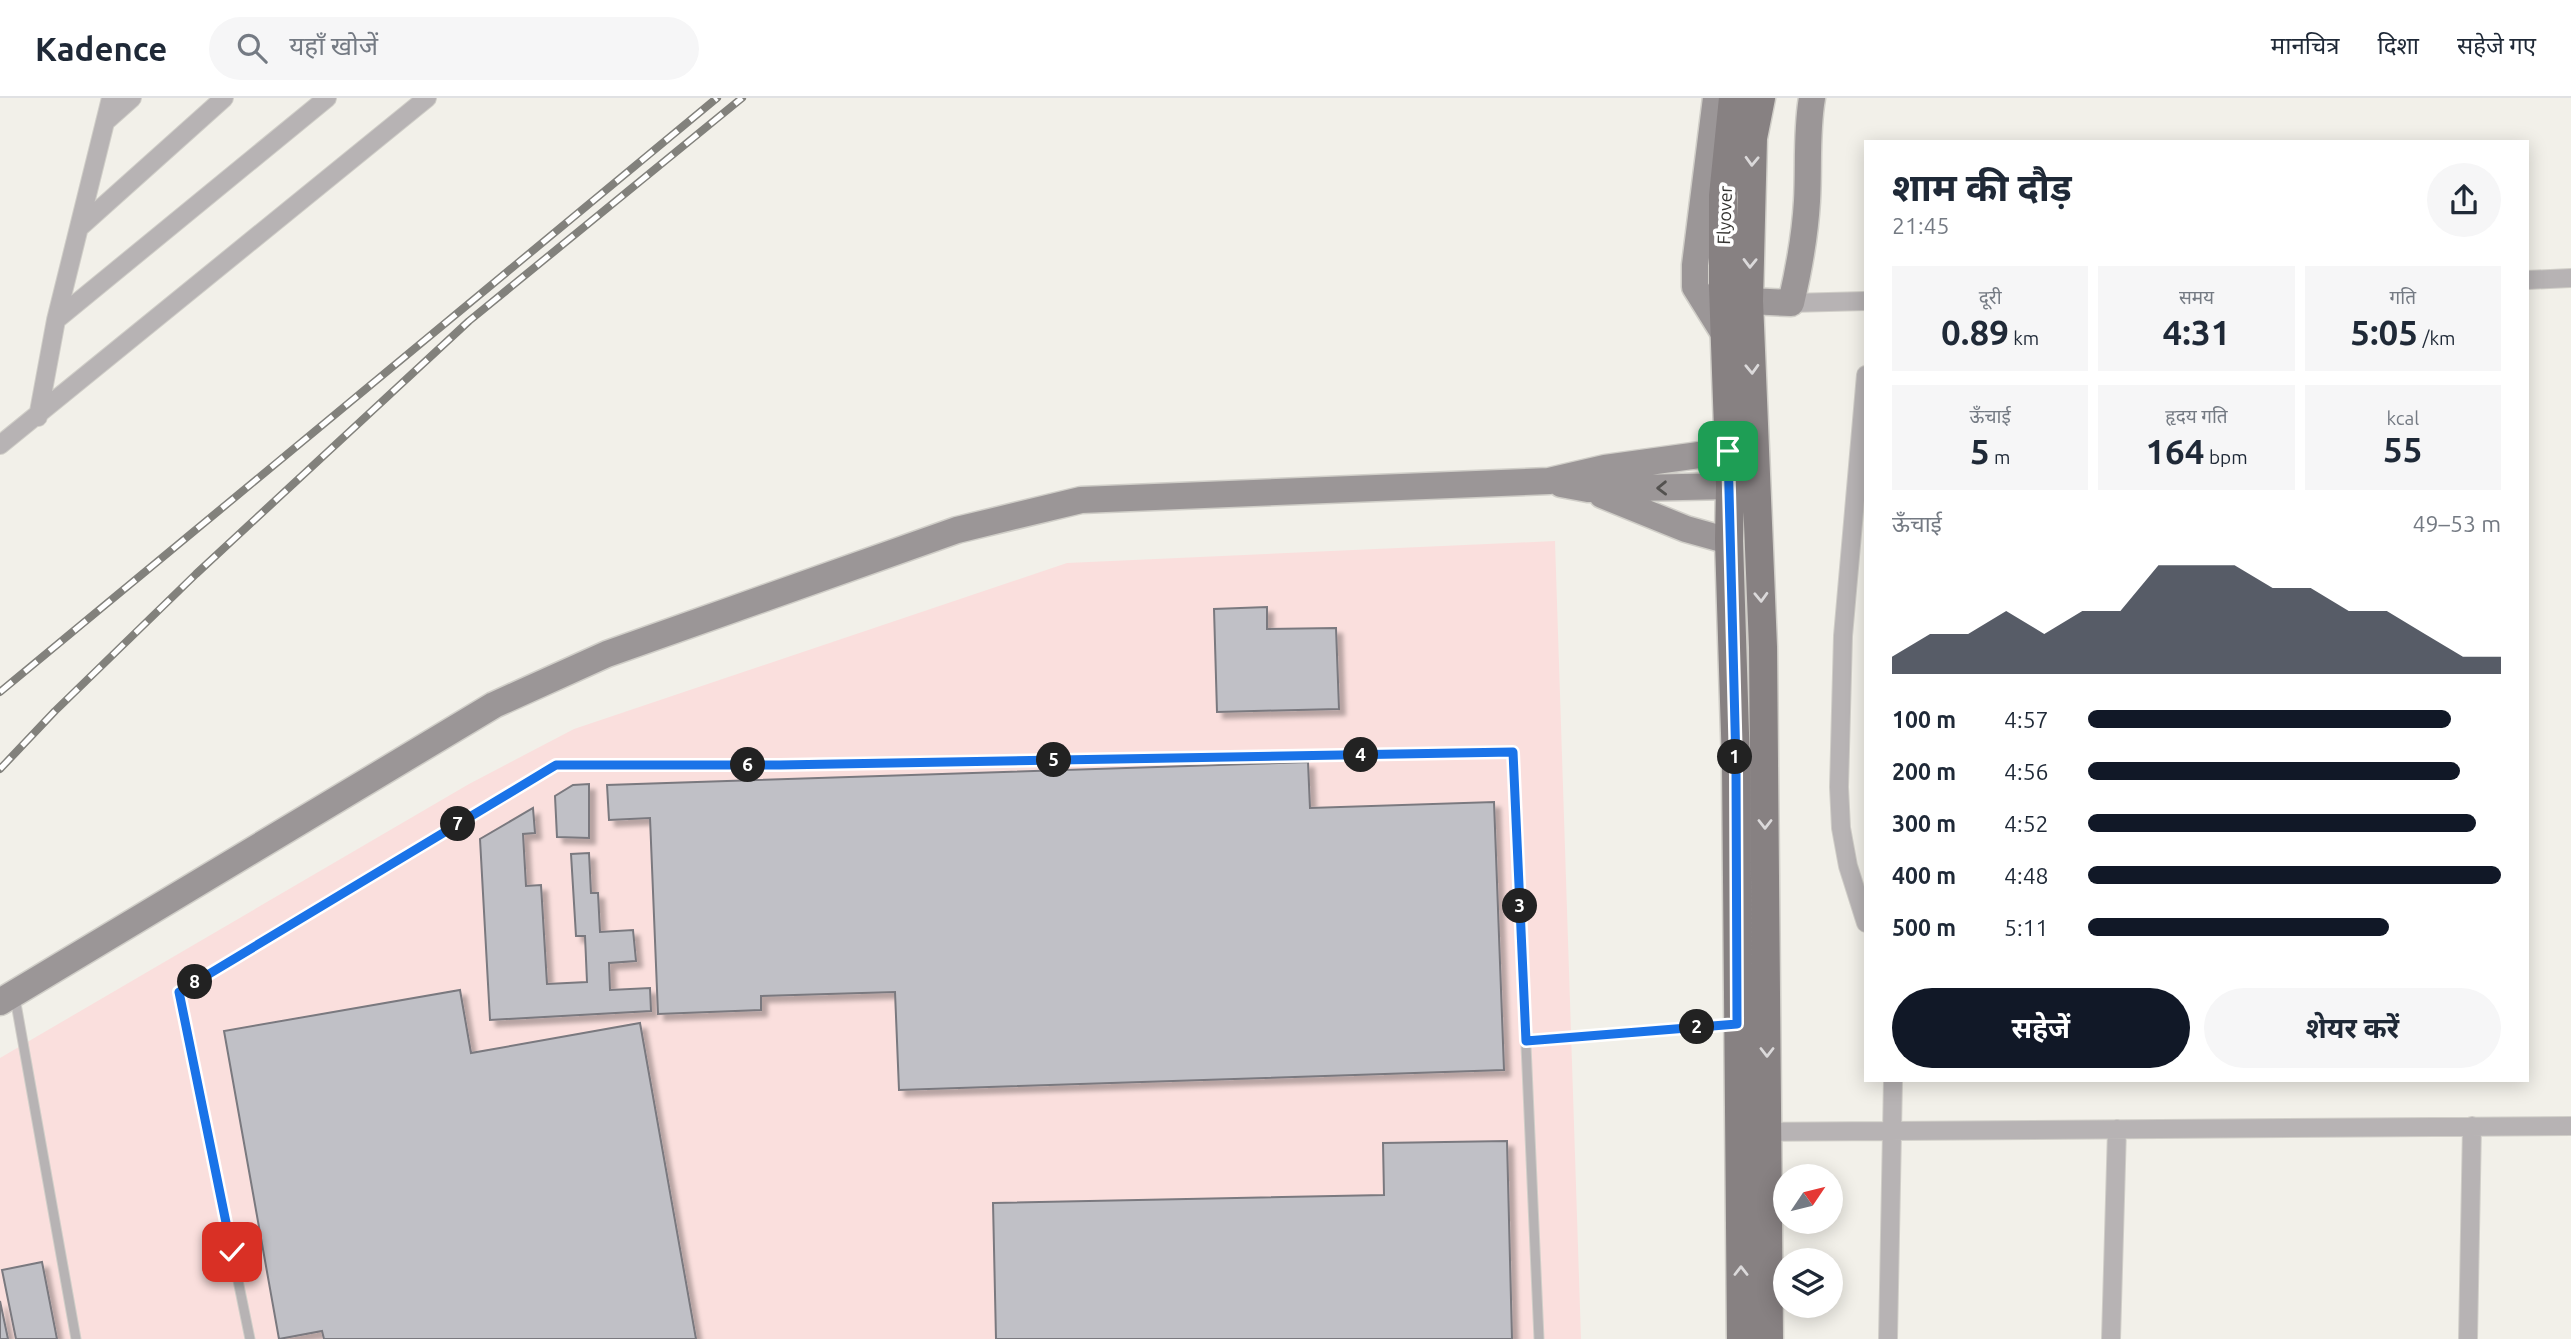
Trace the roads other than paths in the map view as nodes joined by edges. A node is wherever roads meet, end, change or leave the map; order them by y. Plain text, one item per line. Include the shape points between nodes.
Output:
1 (111, 98) edge
2 (132, 98) edge
3 (224, 98) edge
4 (327, 98) edge
5 (427, 98) edge
6 (1716, 98) edge
7 (1733, 98) edge
8 (1760, 98) edge
9 (1812, 98) edge
10 (105, 122) junction
11 (80, 227) junction
12 (2571, 278) edge
13 (2529, 280) edge
14 (1749, 301) junction
15 (1864, 301) edge
16 (1791, 303) junction
17 (56, 320) junction
18 (1723, 332) junction
19 (1864, 398) edge
20 (38, 417) junction
21 (0, 445) edge
22 (1728, 451) junction
23 (1549, 481) junction
24 (1730, 486) junction
25 (1588, 489) junction
26 (1729, 541) junction
27 (1864, 917) edge
28 (7, 998) edge
29 (1737, 1024) junction
30 (1526, 1041) junction
31 (1893, 1082) edge
32 (2472, 1126) junction
33 (2571, 1126) edge
34 (2117, 1129) junction
35 (1893, 1130) junction
36 (1753, 1132) junction
37 (76, 1339) edge
38 (250, 1339) edge
39 (1539, 1339) edge
40 (1741, 1339) edge
41 (1769, 1339) edge
42 (1888, 1339) edge
43 (2110, 1339) edge
44 (2468, 1339) edge

1 - 10 street
2 - 10 street
3 - 11 street
4 - 17 street
5 - 20 street
6 - 18 street via 1695,287
7 - 18 main road, Flyover via 1723,196
8 -> 14 main road, Flyover via 1753,138
9 - 16 street via 1807,202
10 - 11 street
11 - 17 street
12 - 13 street
14 - 16 street
14 -> 36 main road, Flyover via 1763,647
15 - 16 street
17 - 20 street
18 - 22 main road, Flyover
19 - 27 street via 1843,636 1839,787 1848,866
20 - 21 street
22 - 23 street via 1605,468
22 - 24 main road, Flyover
23 - 25 street
23 - 28 street via 1081,500 957,530 607,654 494,705
24 -> 25 street
24 - 26 main road, Flyover
25 - 26 street via 1686,529
26 - 29 main road, Flyover
28 - 37 lane
29 - 30 lane
29 - 36 main road, Flyover
30 - 38 lane via 1513,752 556,765 179,992
30 - 39 lane
31 - 35 street
32 - 33 street
32 - 34 street
32 - 44 street
34 - 35 street
34 - 43 street
35 - 36 street
35 - 42 street
40 -> 36 main road
36 - 41 main road

